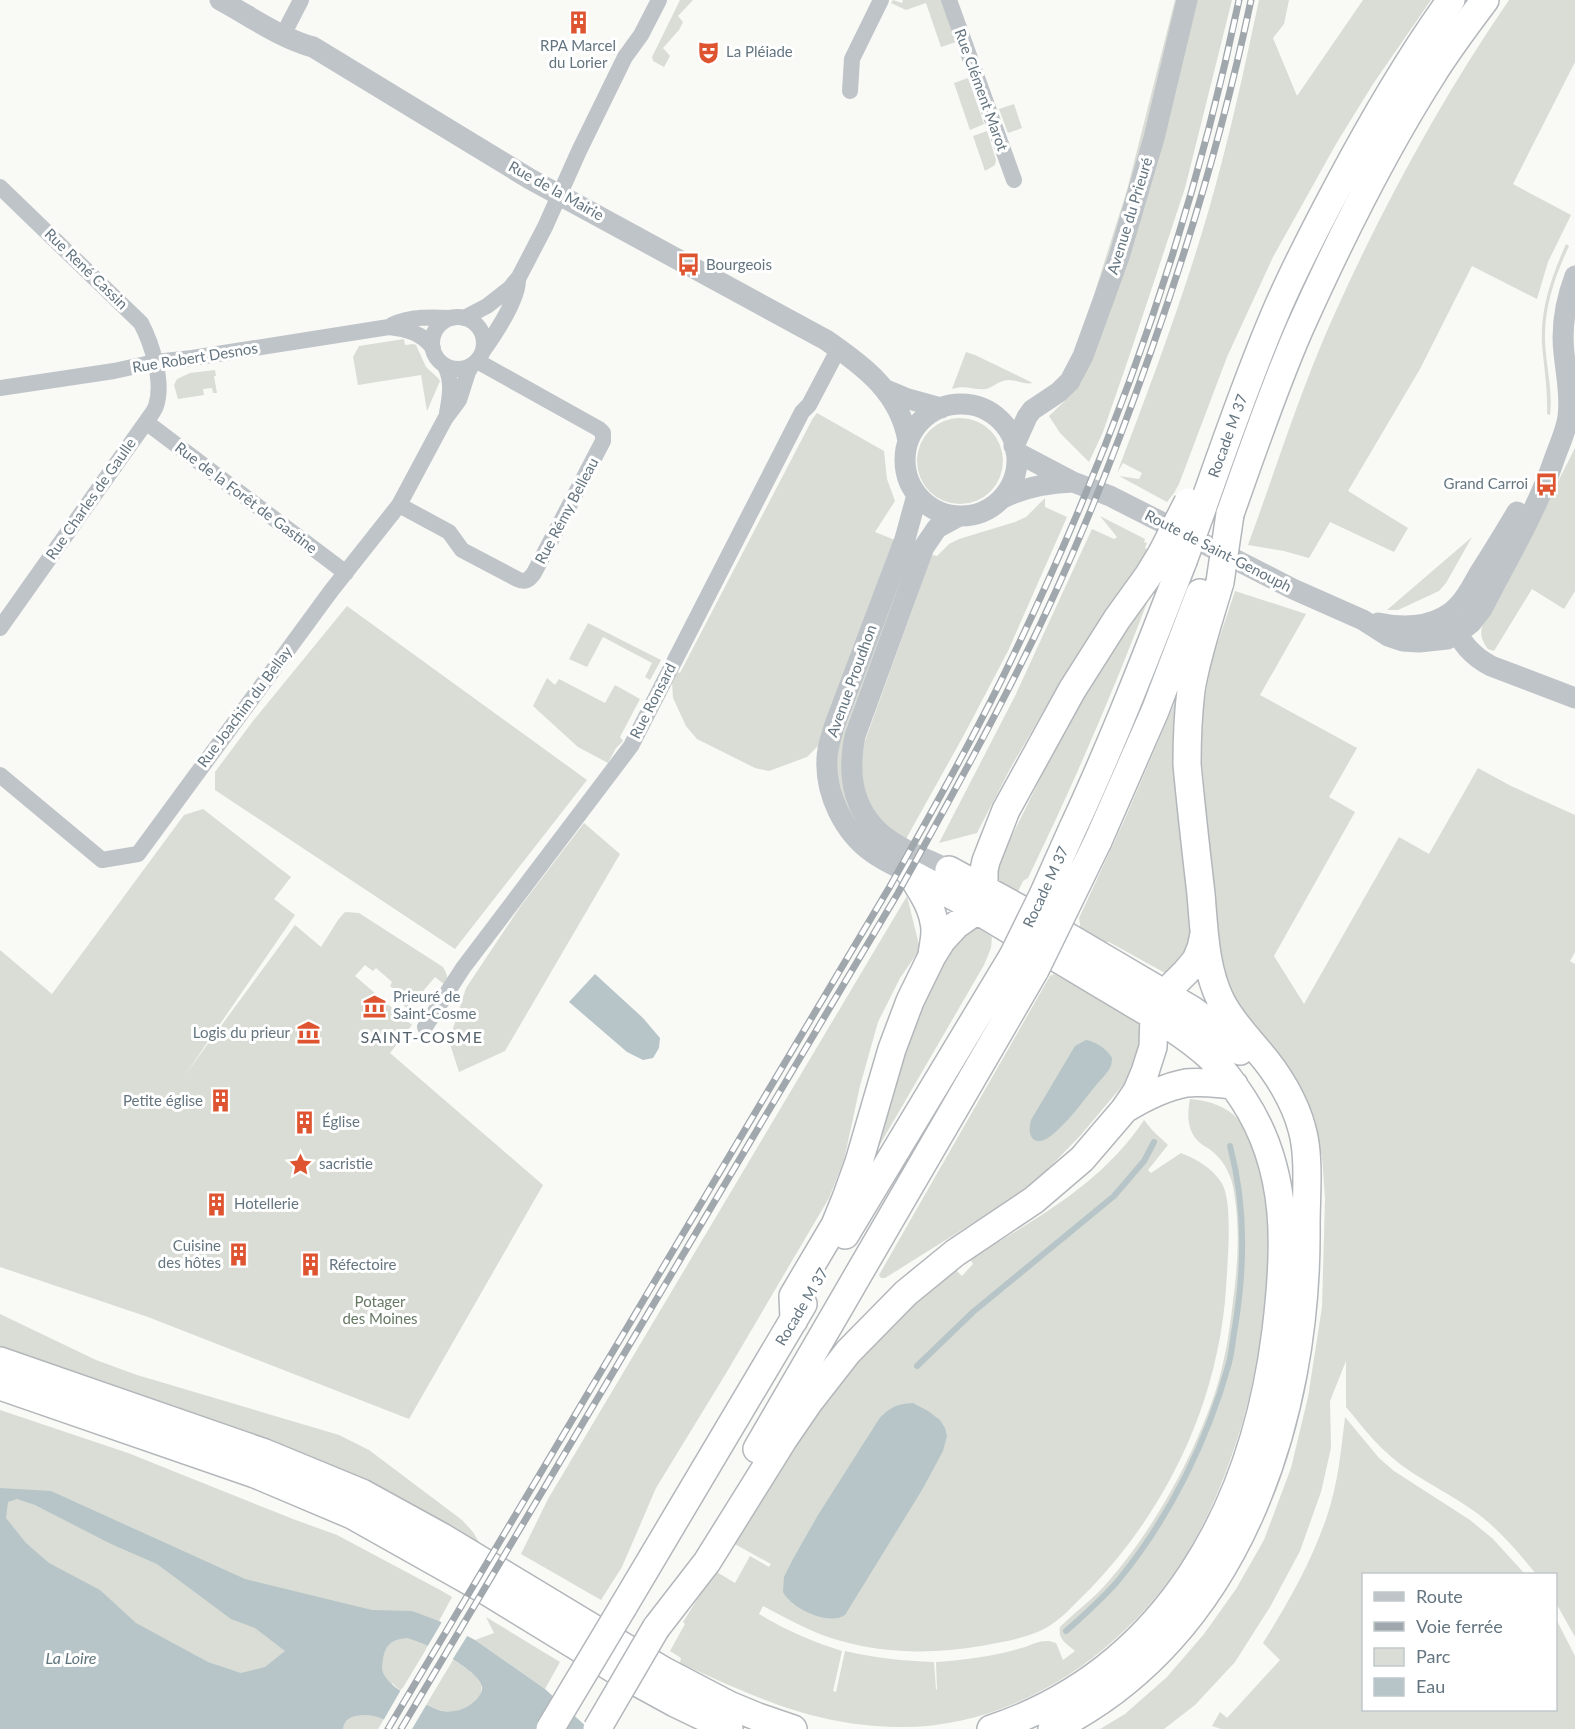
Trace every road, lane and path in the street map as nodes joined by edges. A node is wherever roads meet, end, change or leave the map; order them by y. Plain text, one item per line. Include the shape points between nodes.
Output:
1 (220, 0) edge
2 (301, 0) edge
3 (659, 0) edge
4 (881, 0) edge
5 (949, 0) edge
6 (1187, 0) edge
7 (1451, 0) edge
8 (1485, 0) edge
9 (283, 35) junction
10 (850, 91) dead end
11 (1014, 180) dead end
12 (0, 187) edge
13 (560, 195) junction
14 (1575, 276) edge
15 (519, 277) junction
16 (458, 318) junction
17 (389, 327) junction
18 (433, 348) junction
19 (838, 348) junction
20 (477, 359) junction
21 (154, 362) junction
22 (445, 366) junction
23 (0, 388) edge
24 (886, 390) junction
25 (941, 408) junction
26 (1032, 410) junction
27 (986, 411) junction
28 (445, 419) junction
29 (146, 423) junction
30 (908, 441) junction
31 (1015, 449) junction
32 (1555, 457) junction
33 (1073, 482) junction
34 (917, 495) junction
35 (1000, 500) junction
36 (399, 506) junction
37 (959, 516) junction
38 (1173, 557) junction
39 (346, 573) junction
40 (1213, 579) junction
41 (1450, 614) junction
42 (1363, 620) junction
43 (0, 628) edge
44 (1457, 634) junction
45 (1575, 698) edge
46 (0, 775) edge
47 (1006, 810) junction
48 (949, 870) junction
49 (910, 873) junction
50 (980, 899) junction
51 (1204, 931) junction
52 (932, 956) junction
53 (1159, 1005) junction
54 (425, 1027) dead end
55 (1234, 1085) junction
56 (1124, 1110) junction
57 (1305, 1191) junction
58 (794, 1320) junction
59 (0, 1361) edge
60 (0, 1386) edge
61 (656, 1628) junction
62 (550, 1729) edge
63 (597, 1729) edge
64 (729, 1729) edge
65 (793, 1729) edge
66 (992, 1729) edge
67 (1052, 1729) edge

1 - 9 street, Rue de la Mairie
2 - 9 street
3 - 13 street, Rue Joachim du Bellay via 625,57
4 - 10 street via 852,59
5 - 11 street, Rue Clément Marot
6 - 26 street, Avenue du Prieuré via 1154,138 1119,257 1083,356 1065,387
7 - 38 highway, Rocade M 37, bridge via 1375,117 1298,261
8 - 40 highway, Rocade M 37, bridge via 1432,75 1367,191 1299,331 1230,514
9 - 13 street, Rue de la Mairie via 313,47
12 - 21 street, Rue René Cassin via 141,323
13 - 15 street, Rue Joachim du Bellay
13 - 19 street, Rue de la Mairie
14 - 32 street via 1563,328 1568,418
15 - 16 street, Rue Joachim du Bellay via 477,312
15 - 20 street, Rue Joachim du Bellay via 516,294
16 - 17 street, Rue Robert Desnos via 418,319
16 - 18 street via 444,322 435,331
16 - 20 street via 472,321 481,330 484,342
17 - 18 street, Rue Robert Desnos via 416,333
17 - 21 street, Rue Robert Desnos
18 - 22 street
19 - 24 street, Rue de la Mairie
19 - 54 street, Rue Ronsard via 631,746 463,968
20 - 22 street via 459,369
20 - 28 street, Rue Joachim du Bellay via 468,372 459,400
20 - 36 street, Rue Rémy Belleau via 603,433 603,441 534,573 521,582 462,550 449,532
21 - 23 street, Rue Robert Desnos
21 - 29 street, Rue Charles de Gaulle via 158,395
22 - 28 street, Rue Joachim du Bellay via 450,387
24 - 25 street, Rue de la Mairie
24 - 30 street, Rue de la Mairie via 903,420
25 - 27 street via 965,405
25 - 30 street via 921,421
26 - 27 street, Avenue du Prieuré via 1004,414
26 - 31 street, Avenue du Prieuré
27 - 31 street via 1002,423
28 - 36 street, Rue Joachim du Bellay
29 - 39 street, Rue de la Forêt de Gastine
29 - 43 street, Rue Charles de Gaulle
30 - 34 street via 906,473
31 - 33 street, Route de Saint-Genouph
31 - 35 street via 1015,475
32 - 41 street via 1538,477 1464,599
32 - 44 street via 1546,483 1482,609
33 - 35 street, Route de Saint-Genouph via 1023,489
33 - 42 street, Route de Saint-Genouph via 1110,496
34 - 37 street via 940,512
34 - 49 street, Avenue Proudhon via 827,756 832,796 848,828 872,853
35 - 37 street via 980,512
36 - 39 street, Rue Joachim du Bellay
37 - 48 street, Avenue Proudhon via 938,528 924,547 855,736 851,764 858,802 879,832
38 - 47 highway via 1110,629
38 - 58 highway, Rocade M 37, bridge via 1142,669 1098,775 1013,956
39 - 46 street, Rue Joachim du Bellay via 138,854 102,860
40 - 51 highway via 1191,687 1187,737
40 - 61 highway, Rocade M 37, bridge via 1098,841 1035,970
41 - 42 street, Route de Saint-Genouph via 1416,626
41 - 44 street
42 - 44 street, Route de Saint-Genouph via 1403,641 1447,639
44 - 45 street via 1478,659
47 - 48 highway via 980,845
47 - 50 highway via 984,870
48 - 50 highway
49 - 50 highway
49 - 52 highway via 935,922
50 - 52 highway
50 - 53 highway
51 - 53 highway via 1196,960
51 - 57 highway via 1220,999 1271,1066 1303,1129
52 - 58 highway via 898,1032 859,1162 835,1225 793,1296
53 - 55 highway via 1173,1028 1209,1056
53 - 56 highway via 1145,1072
53 - 57 highway via 1210,1023 1257,1072 1289,1128
55 - 56 highway via 1186,1083
55 - 66 highway via 1269,1149 1281,1205 1281,1280 1273,1353 1248,1460 1200,1563 1155,1621 1123,1654 1070,1694
56 - 61 highway via 1082,1159 1034,1200 955,1253 906,1293 848,1352 783,1440 707,1562
57 - 67 highway via 1304,1280 1297,1354 1281,1428 1242,1533 1204,1597 1155,1654 1098,1703
58 - 62 highway, Rocade M 37, bridge
59 - 65 highway via 265,1452 362,1493 664,1671 729,1705
60 - 64 highway via 255,1474 352,1515 622,1674
61 - 63 highway, Rocade M 37, bridge

